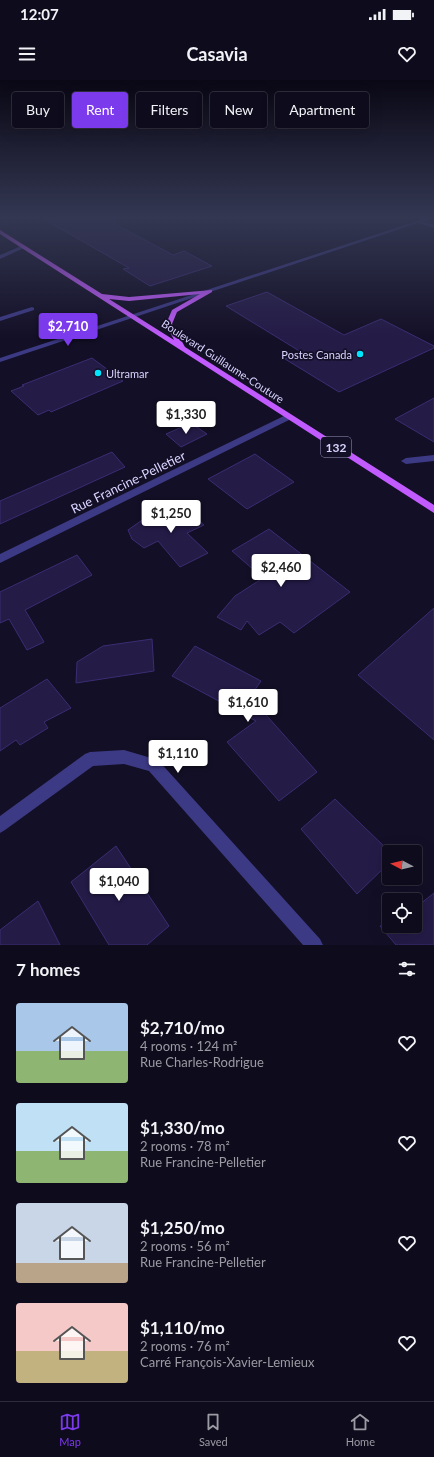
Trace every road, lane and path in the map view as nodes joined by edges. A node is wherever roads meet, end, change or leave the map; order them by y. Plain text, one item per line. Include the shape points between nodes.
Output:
1 (41, 258) edge
2 (307, 258) edge
3 (210, 291) junction
4 (98, 295) junction
5 (32, 309) dead end
6 (130, 316) junction
7 (0, 319) edge
8 (182, 348) junction
9 (0, 360) edge
10 (288, 417) junction
11 (434, 458) edge
12 (406, 461) dead end
13 (434, 510) edge
14 (0, 559) edge
15 (0, 825) edge
16 (314, 945) edge

1 - 4 main road, Boulevard Guillaume-Couture / 132
2 - 3 street
3 - 4 main road via 129,299
3 - 6 street
3 - 8 main road via 174,311 169,324
4 - 6 main road, Boulevard Guillaume-Couture / 132
5 - 7 lane
6 - 8 main road, Boulevard Guillaume-Couture / 132
6 - 9 street
8 - 10 main road, Boulevard Guillaume-Couture / 132
10 - 13 main road, Boulevard Guillaume-Couture / 132
10 - 14 street, Rue Francine-Pelletier
11 - 12 street
15 - 16 street via 90,759 124,757 152,765

